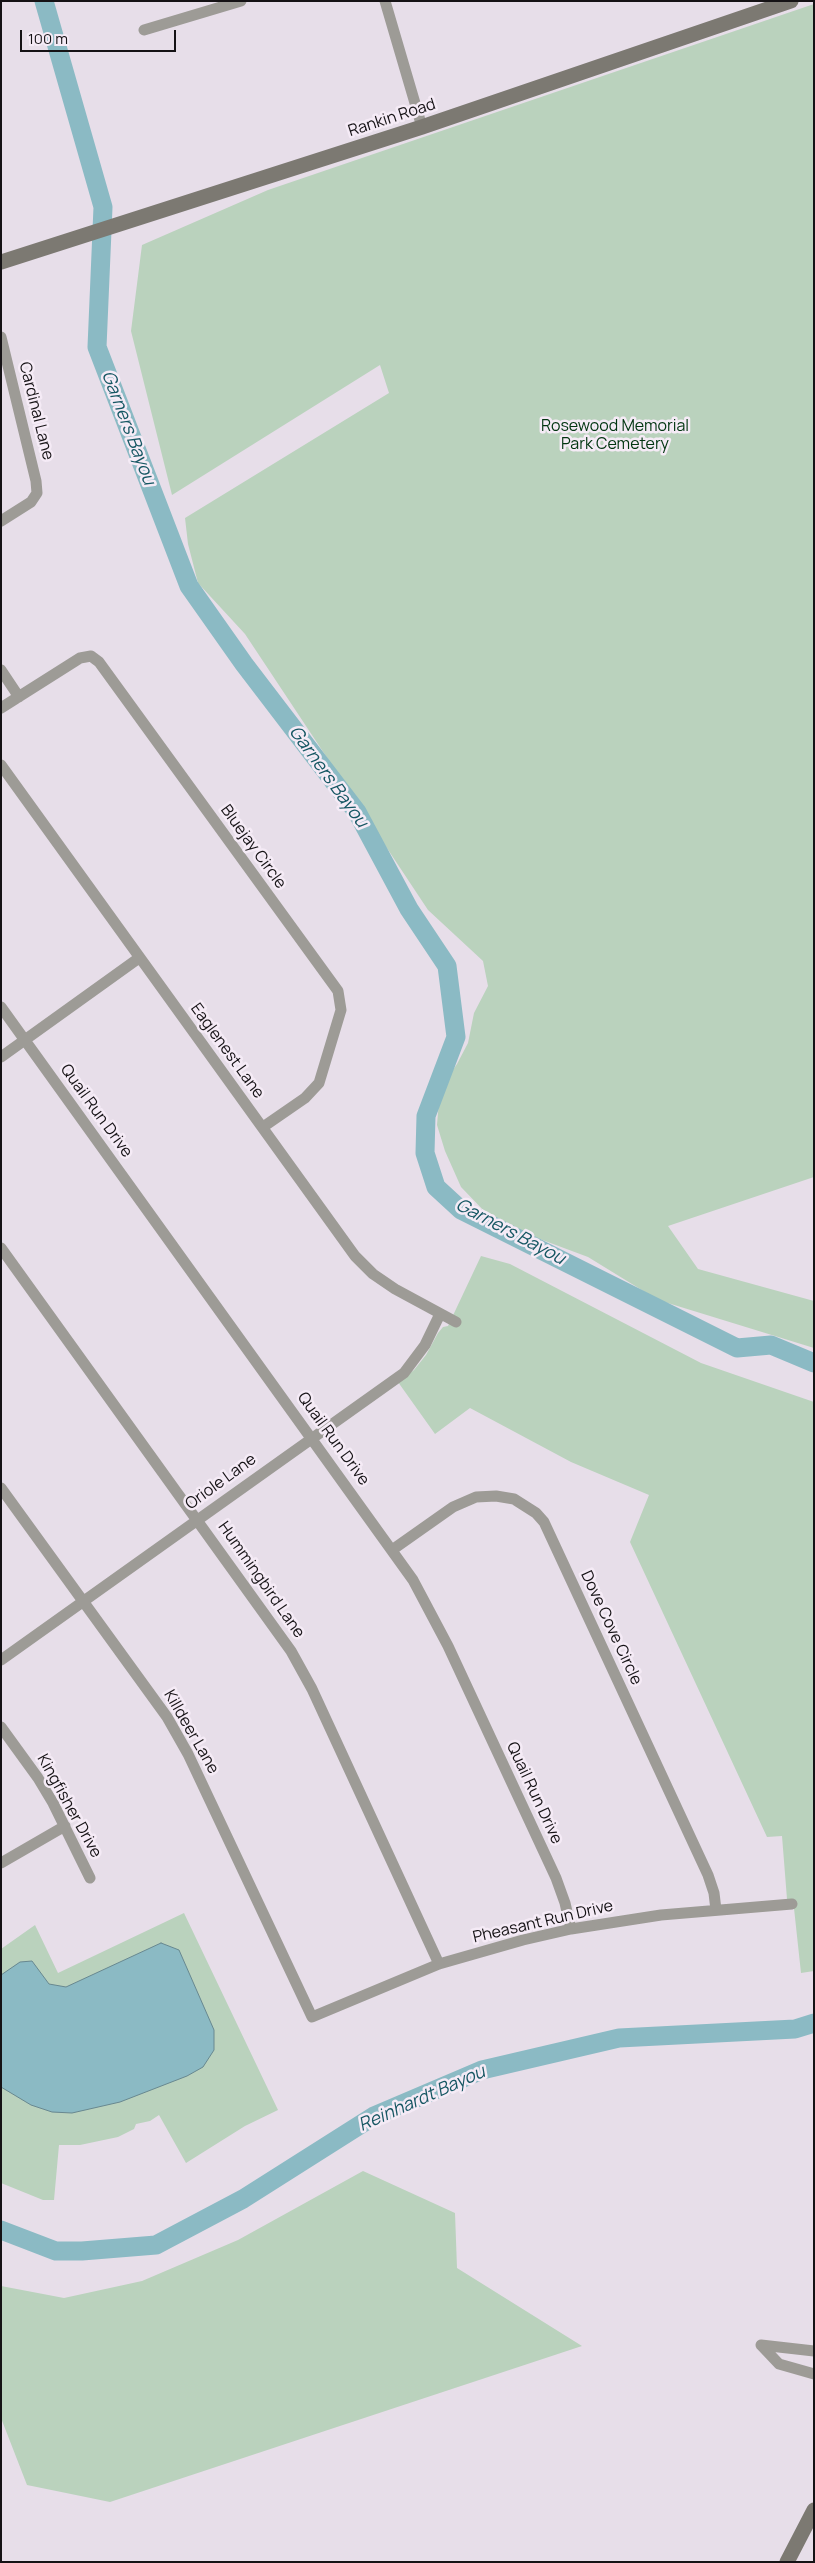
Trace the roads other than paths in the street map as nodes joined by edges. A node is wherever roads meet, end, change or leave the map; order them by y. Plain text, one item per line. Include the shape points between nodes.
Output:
1 (240, 1) edge
2 (385, 1) edge
3 (791, 1) edge
4 (144, 30) dead end
5 (422, 127) junction
6 (1, 262) edge
7 (1, 337) edge
8 (1, 521) edge
9 (1, 670) edge
10 (19, 697) junction
11 (1, 708) edge
12 (1, 766) edge
13 (139, 958) junction
14 (1, 1007) edge
15 (25, 1040) junction
16 (1, 1057) edge
17 (262, 1127) junction
18 (1, 1248) edge
19 (440, 1314) junction
20 (456, 1322) dead end
21 (311, 1437) junction
22 (1, 1488) edge
23 (197, 1519) junction
24 (392, 1550) junction
25 (83, 1602) junction
26 (1, 1660) edge
27 (1, 1727) edge
28 (65, 1826) junction
29 (1, 1863) edge
30 (90, 1878) dead end
31 (792, 1904) dead end
32 (716, 1910) junction
33 (571, 1929) junction
34 (439, 1964) junction
35 (312, 2017) joint
36 (814, 2351) edge
37 (814, 2374) edge
38 (814, 2510) edge
39 (787, 2562) edge

1 - 4 street
2 - 5 street
3 - 5 street, Rankin Road
5 - 6 street, Rankin Road
7 - 8 street, Cardinal Lane via 37,493 31,502
9 - 10 street
10 - 11 street
10 - 17 street, Bluejay Circle via 80,658 91,656 99,662 338,991 341,1010 319,1084 305,1098
12 - 13 street, Eaglenest Lane
13 - 15 street
13 - 17 street, Eaglenest Lane
14 - 15 street, Quail Run Drive
15 - 16 street
15 - 21 street, Quail Run Drive
17 - 19 street, Eaglenest Lane via 356,1256 394,1290
18 - 23 street, Hummingbird Lane
19 - 20 street, Eaglenest Lane
19 - 21 street, Oriole Lane via 425,1345 404,1373
21 - 23 street, Oriole Lane
21 - 24 street, Quail Run Drive
22 - 25 street, Killdeer Lane
23 - 25 street, Oriole Lane
23 - 34 street, Hummingbird Lane via 291,1651 312,1689
24 - 32 street, Dove Cove Circle via 453,1507 476,1497 514,1499 536,1512 544,1522 708,1875
24 - 33 street, Quail Run Drive via 413,1580 448,1646 556,1878
25 - 26 street, Oriole Lane
25 - 35 street, Killdeer Lane via 167,1717 188,1754
27 - 28 street, Kingfisher Drive via 38,1778
28 - 29 street
28 - 30 street, Kingfisher Drive
31 - 32 street, Pheasant Run Drive
32 - 33 street, Pheasant Run Drive
33 - 34 street, Pheasant Run Drive
34 - 35 street, Pheasant Run Drive
36 - 37 street via 761,2345 779,2364
38 - 39 street

